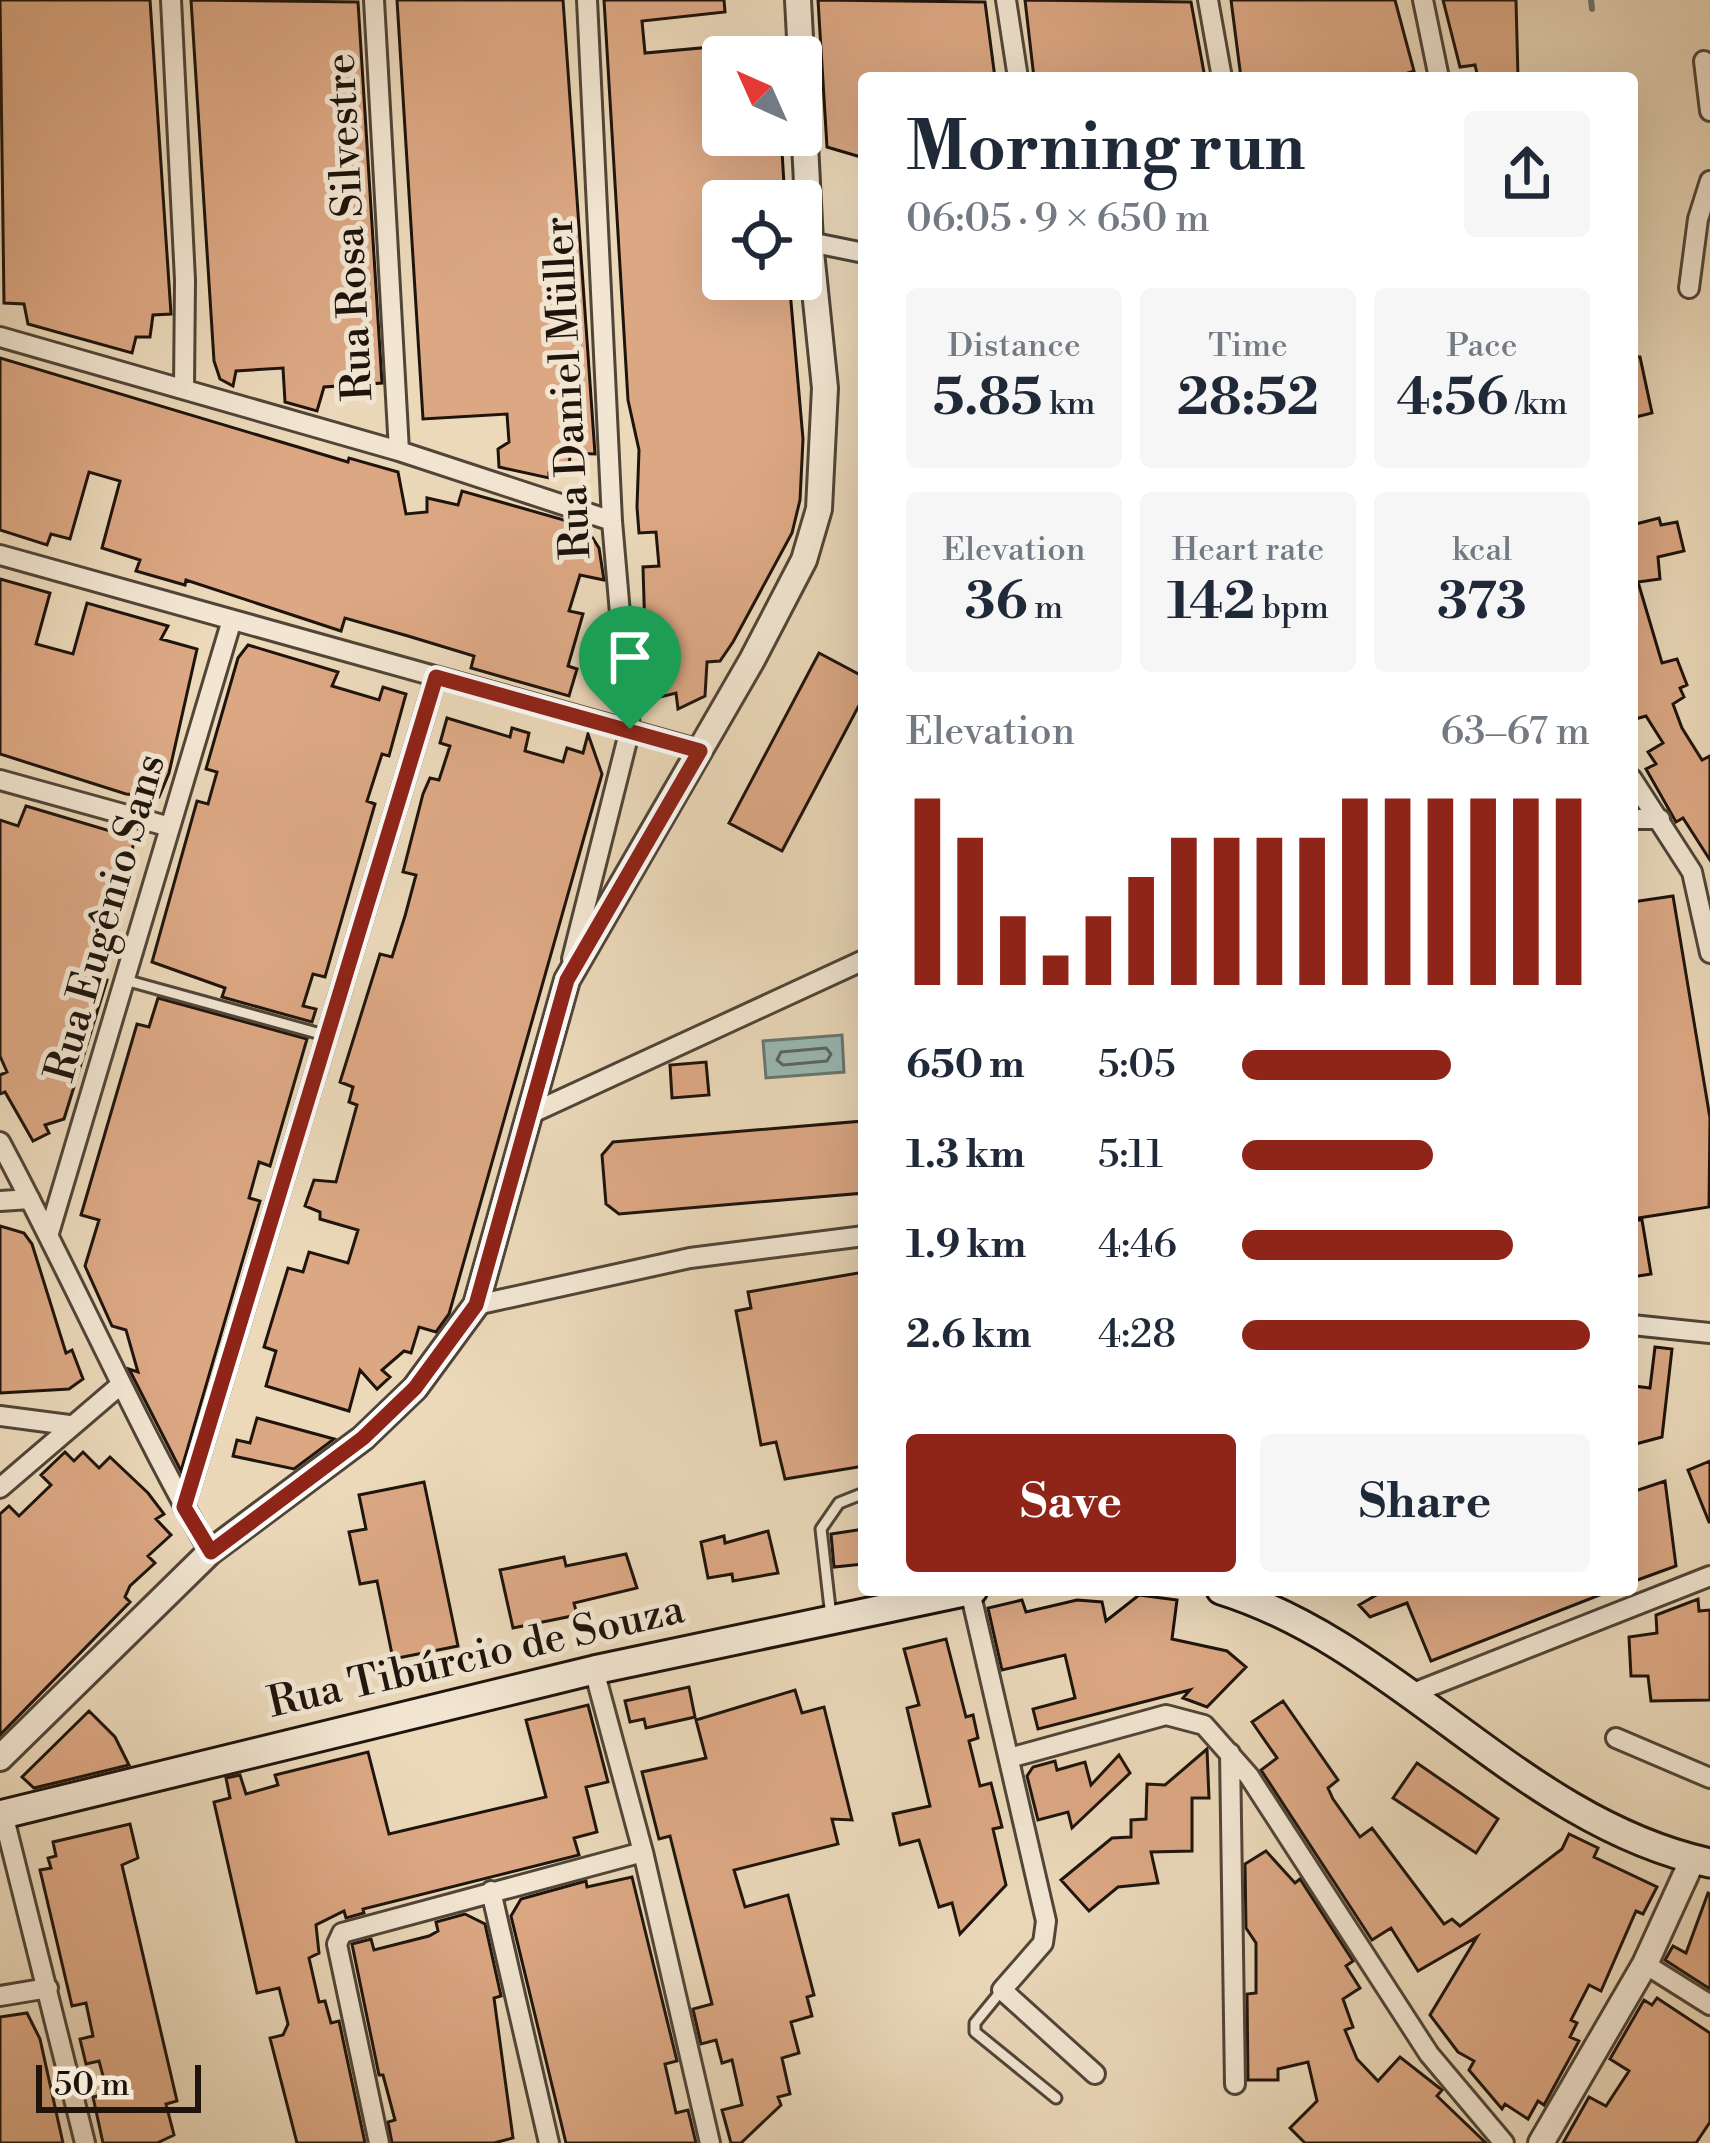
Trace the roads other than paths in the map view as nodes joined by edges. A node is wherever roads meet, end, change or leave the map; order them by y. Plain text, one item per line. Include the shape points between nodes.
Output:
1 (171, 0) edge
2 (374, 0) edge
3 (587, 0) edge
4 (798, 0) edge
5 (1006, 0) edge
6 (1208, 0) edge
7 (1423, 0) edge
8 (800, 36) edge
9 (1704, 62) dead end
10 (1017, 72) edge
11 (1221, 72) edge
12 (1438, 72) edge
13 (1710, 111) edge
14 (1710, 181) edge
15 (822, 244) edge
16 (858, 252) edge
17 (1690, 288) dead end
18 (816, 300) edge
19 (0, 337) edge
20 (184, 388) junction
21 (399, 451) junction
22 (612, 521) junction
23 (0, 555) edge
24 (231, 623) junction
25 (436, 677) junction
26 (630, 729) junction
27 (700, 751) junction
28 (0, 780) edge
29 (1638, 788) edge
30 (1638, 818) edge
31 (1660, 819) junction
32 (170, 827) junction
33 (1710, 953) edge
34 (858, 963) edge
35 (125, 980) junction
36 (567, 980) junction
37 (331, 1036) junction
38 (532, 1113) junction
39 (0, 1142) edge
40 (0, 1181) edge
41 (30, 1199) junction
42 (0, 1201) edge
43 (49, 1233) junction
44 (858, 1237) edge
45 (476, 1305) junction
46 (1638, 1326) edge
47 (1710, 1333) edge
48 (118, 1387) junction
49 (0, 1416) edge
50 (69, 1425) junction
51 (0, 1488) edge
52 (858, 1495) edge
53 (184, 1507) junction
54 (211, 1552) junction
55 (1710, 1576) edge
56 (942, 1596) edge
57 (973, 1596) edge
58 (1237, 1596) edge
59 (831, 1618) junction
60 (594, 1670) junction
61 (1408, 1695) junction
62 (1616, 1738) dead end
63 (1230, 1751) junction
64 (0, 1758) edge
65 (1009, 1758) junction
66 (1710, 1778) edge
67 (2, 1815) edge
68 (644, 1852) junction
69 (1701, 1861) edge
70 (491, 1891) junction
71 (1645, 1964) junction
72 (48, 1988) junction
73 (1002, 1990) junction
74 (0, 1996) edge
75 (1710, 2005) edge
76 (1095, 2074) dead end
77 (1234, 2084) dead end
78 (1056, 2098) dead end
79 (85, 2143) edge
80 (379, 2143) edge
81 (550, 2143) edge
82 (710, 2143) edge
83 (1504, 2143) edge
84 (1541, 2143) edge

1 - 20 street
2 - 21 street, Rua Rosa Silvestre
3 - 22 street, Rua Daniel Müller
4 - 8 street
5 - 10 street
6 - 11 street
7 - 12 street
9 - 13 street
14 - 17 street
15 - 16 street
18 - 27 street via 825,388 819,509 804,560
19 - 20 street
20 - 21 street
21 - 22 street
22 - 26 street, Rua Daniel Müller
23 - 24 street
24 - 25 street
24 - 32 street, Rua Eugênio Sans
25 - 26 street
25 - 37 street
26 - 27 street
26 - 36 street, Rua Daniel Müller
27 - 36 street
28 - 32 street
29 - 31 street
30 - 31 street
31 - 33 street via 1692,872
32 - 35 street, Rua Eugênio Sans
34 - 38 street
35 - 37 lane
35 - 43 street, Rua Eugênio Sans
36 - 38 street
37 - 53 street
38 - 45 street
39 - 41 street
40 - 41 street
41 - 42 street
41 - 43 street
43 - 48 street
44 - 45 street via 690,1258
45 - 54 street via 415,1388 363,1438
46 - 47 street
48 - 50 street
48 - 53 street
49 - 50 street
50 - 51 street
52 - 59 lane via 839,1503 821,1529
53 - 54 street
54 - 64 street
55 - 61 street
56 - 59 main road, Rua Tibúrcio de Souza
57 - 65 street
58 - 61 main road via 1297,1618
59 - 60 main road, Rua Tibúrcio de Souza
60 - 67 main road, Rua Tibúrcio de Souza
60 - 68 street
61 - 69 main road via 1586,1811
62 - 66 street
63 - 65 street via 1192,1718 1166,1714
63 - 77 street
63 - 83 street via 1429,2054
65 - 73 street via 1047,1932
67 - 72 street
68 - 70 street
68 - 82 street
69 - 71 street
70 - 80 street via 346,1931 337,1941
70 - 81 street
71 - 75 street
71 - 84 street
72 - 74 street
72 - 79 street
73 - 76 street
73 - 78 lane via 975,2032

